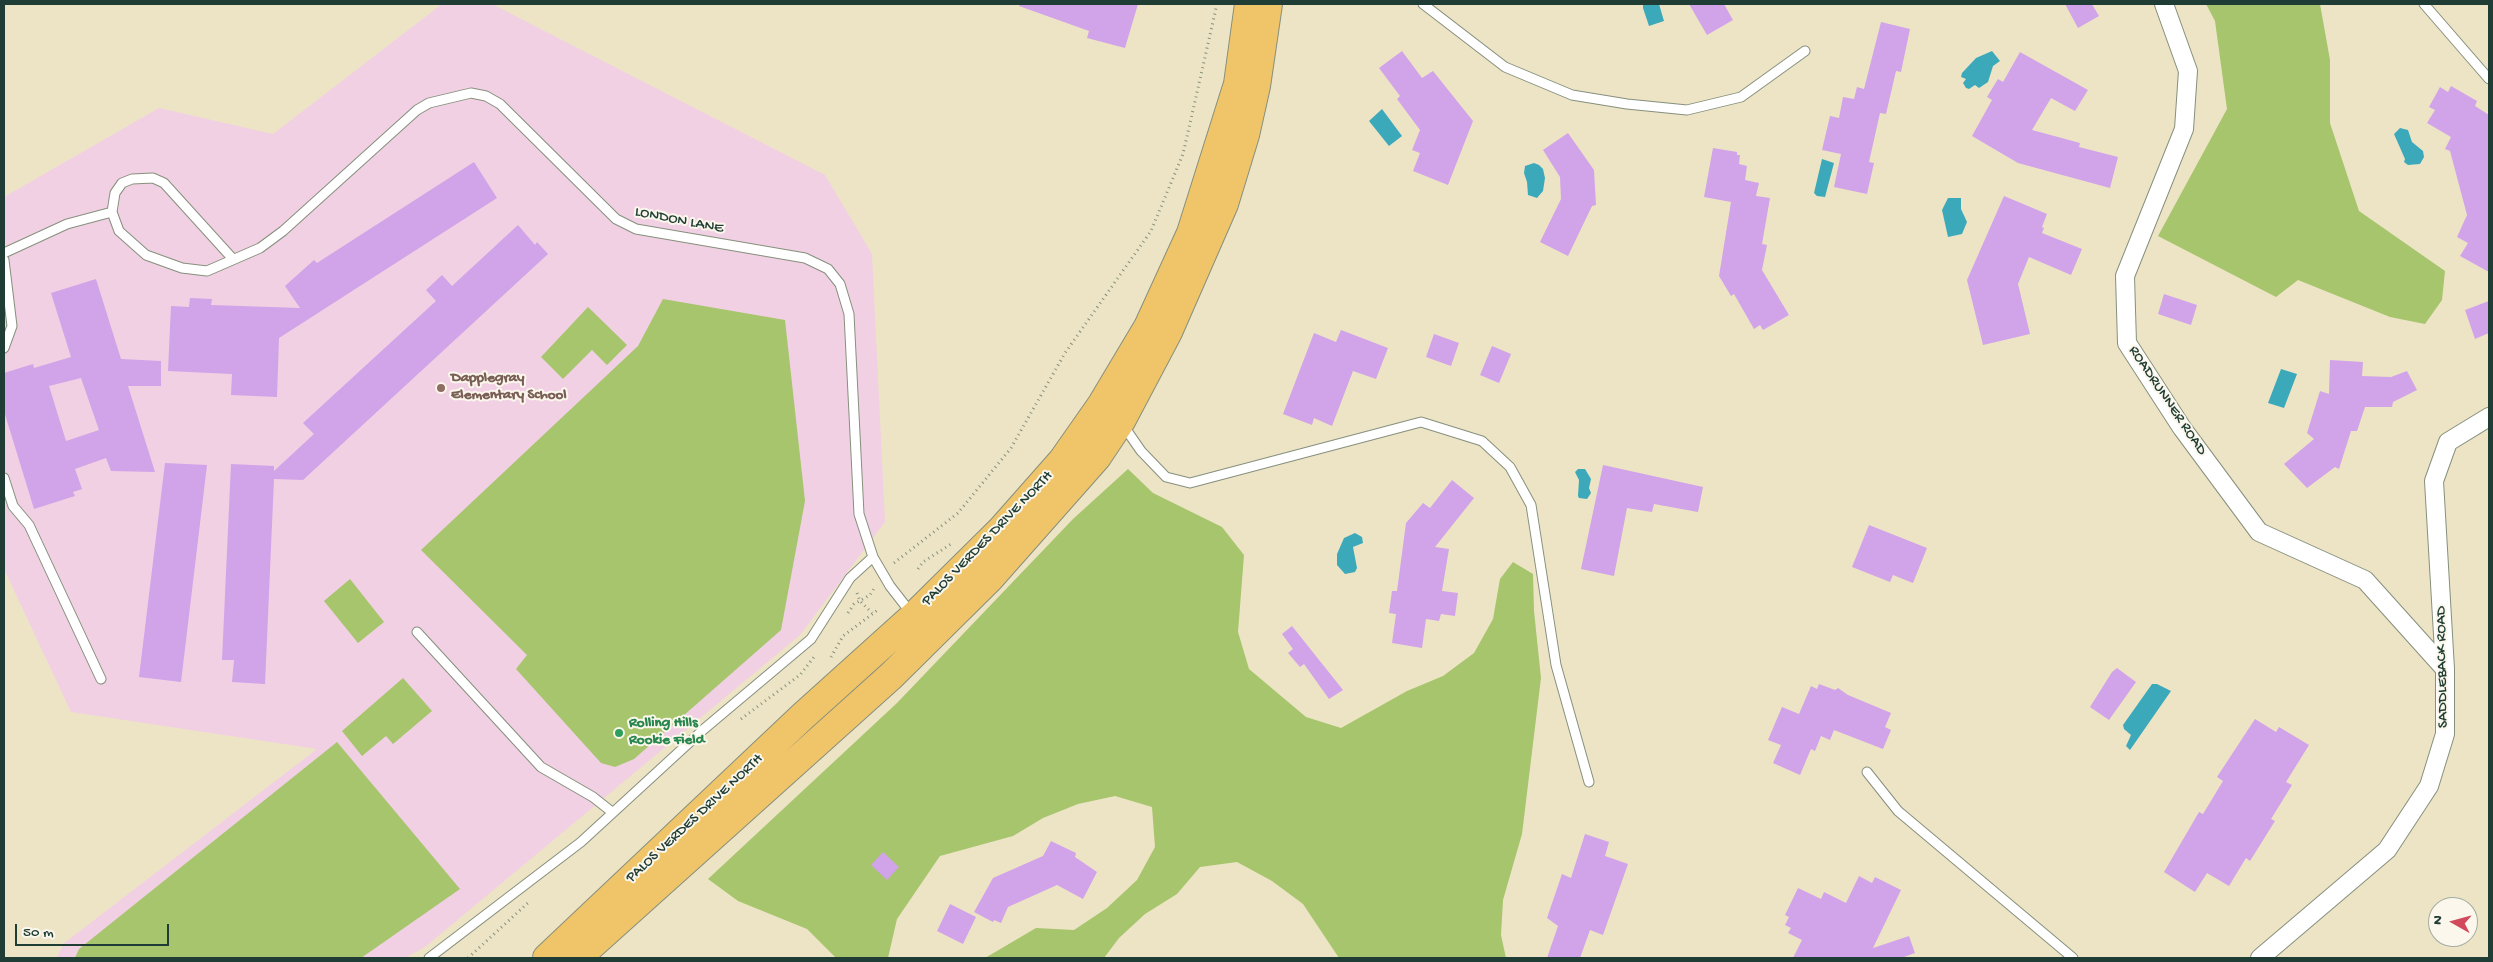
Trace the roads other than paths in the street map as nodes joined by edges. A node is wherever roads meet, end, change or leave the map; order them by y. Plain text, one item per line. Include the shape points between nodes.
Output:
1 (1249, 4) edge
2 (1268, 4) edge
3 (1423, 4) edge
4 (2164, 4) edge
5 (2424, 4) edge
6 (1805, 51) dead end
7 (2489, 79) edge
8 (112, 212) junction
9 (4, 253) edge
10 (232, 258) junction
11 (4, 260) edge
12 (4, 348) edge
13 (1111, 412) junction
14 (2489, 417) edge
15 (4, 478) edge
16 (873, 557) junction
17 (990, 578) junction
18 (914, 616) junction
19 (417, 632) dead end
20 (2445, 669) junction
21 (101, 679) dead end
22 (789, 766) junction
23 (1867, 772) dead end
24 (1589, 782) dead end
25 (612, 812) junction
26 (429, 958) edge
27 (548, 958) edge
28 (577, 958) edge
29 (2073, 958) edge
30 (2260, 958) edge

1 - 13 main road, PALOS VERDES DRIVE NORTH via 1238,84 1191,233
2 - 13 main road, PALOS VERDES DRIVE NORTH via 1256,86 1224,204 1168,332
3 - 6 lane via 1505,66 1572,95 1627,104 1687,110 1741,97
4 - 20 street, ROADRUNNER ROAD via 2188,71 2184,129 2125,276 2127,343 2182,428 2259,532 2365,580
5 - 7 lane
8 - 9 lane via 67,224
8 - 10 lane, LONDON LANE via 119,231 146,255 164,262 207,271
8 - 10 lane via 115,193 122,182 153,178 177,195
10 - 16 lane, LONDON LANE via 260,248 283,231 417,110 448,97 471,93 486,96 500,104 616,219 636,229 805,258 828,270 840,284 849,314 859,514
11 - 12 lane via 12,326
13 - 17 main road, PALOS VERDES DRIVE NORTH via 1087,469
13 - 18 main road, PALOS VERDES DRIVE NORTH via 966,566
13 - 24 lane via 1166,477 1190,483 1421,422 1482,441 1510,467 1531,505 1556,665
14 - 20 street, SADDLEBACK ROAD via 2448,442 2434,481
15 - 21 lane via 13,506 29,525
16 - 18 lane, LONDON LANE
16 - 25 lane via 850,578 811,639
17 - 18 main road via 959,597
17 - 22 main road, PALOS VERDES DRIVE NORTH via 891,676
18 - 22 main road via 899,647 808,731
18 - 27 main road, PALOS VERDES DRIVE NORTH via 803,716
19 - 25 lane via 541,767
20 - 30 street, SADDLEBACK ROAD via 2445,734 2429,786 2387,850
22 - 28 main road, PALOS VERDES DRIVE NORTH
23 - 29 lane via 1898,811
25 - 26 lane via 581,842

